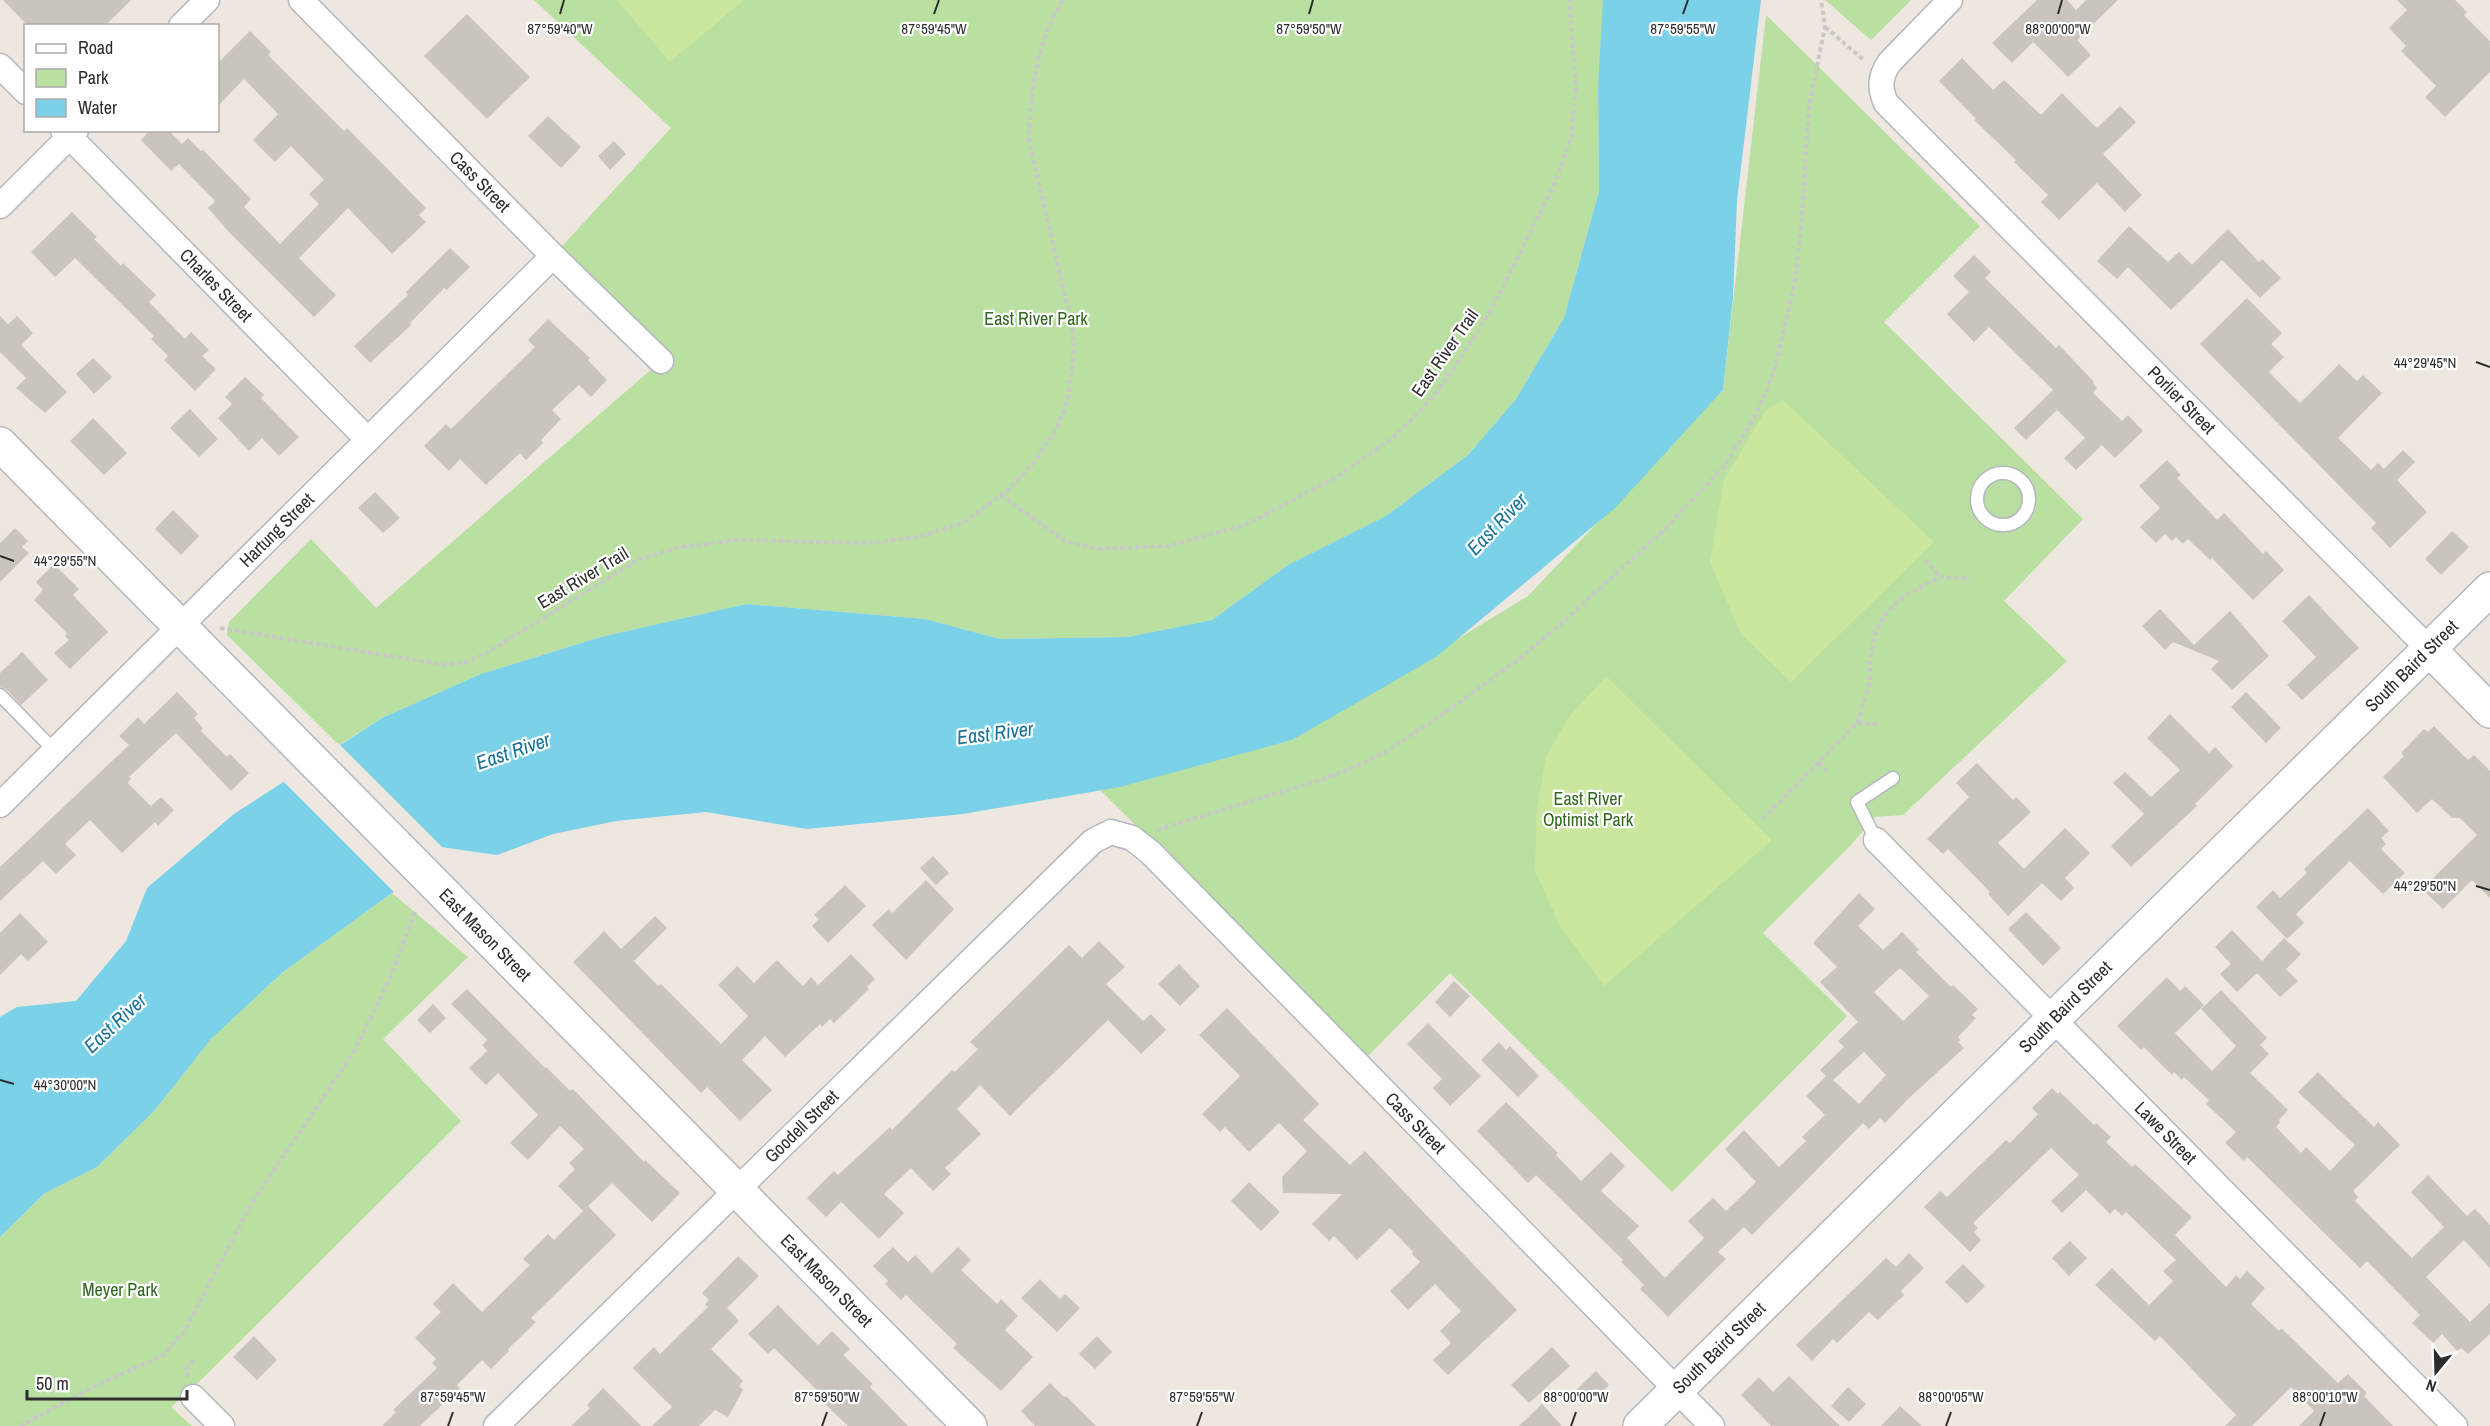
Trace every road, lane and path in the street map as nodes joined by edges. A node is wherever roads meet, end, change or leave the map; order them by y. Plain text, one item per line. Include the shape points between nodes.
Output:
1 (207, 0) edge
2 (301, 0) edge
3 (1063, 0) edge
4 (1569, 0) edge
5 (1821, 0) edge
6 (1950, 0) edge
7 (183, 24) edge
8 (1825, 26) junction
9 (0, 66) edge
10 (1881, 79) junction
11 (24, 90) edge
12 (70, 133) edge
13 (0, 206) edge
14 (553, 256) junction
15 (661, 361) dead end
16 (368, 440) junction
17 (0, 444) edge
18 (1001, 495) junction
19 (1977, 502) joint
20 (1925, 560) dead end
21 (1940, 578) junction
22 (1970, 579) dead end
23 (2490, 589) edge
24 (180, 627) junction
25 (2429, 649) junction
26 (0, 695) edge
27 (2490, 711) edge
28 (1857, 723) junction
29 (1877, 724) dead end
30 (54, 750) junction
31 (1819, 763) junction
32 (1826, 771) dead end
33 (1893, 778) dead end
34 (0, 805) edge
35 (1763, 819) dead end
36 (1111, 832) joint
37 (1876, 840) joint
38 (1141, 844) junction
39 (416, 909) dead end
40 (2053, 1020) junction
41 (736, 1189) junction
42 (1677, 1390) junction
43 (193, 1397) dead end
44 (20, 1426) edge
45 (222, 1426) edge
46 (496, 1426) edge
47 (970, 1426) edge
48 (1640, 1426) edge
49 (1712, 1426) edge
50 (2455, 1426) edge

1 - 7 street
2 - 14 street, Cass Street
3 - 18 path, East River Trail via 1040,55 1029,140 1072,327 1072,375 1055,432 1032,465
4 - 18 path, East River Trail via 1576,86 1571,137 1555,183 1479,330 1444,383 1394,437 1335,478 1245,525 1169,546 1100,549 1064,541
5 - 8 path
6 - 10 street via 1889,63
8 - 10 path
8 - 38 path via 1809,107 1794,281 1775,368 1753,420 1724,466 1663,531 1519,660 1384,753 1261,800 1162,827
9 - 11 street
10 - 25 street, Porlier Street via 1886,103 1894,112
12 - 13 street
12 - 16 street, Charles Street
14 - 15 street, Cass Street
14 - 16 street, Hartung Street
16 - 24 street, Hartung Street
17 - 24 main road, East Mason Street
18 - 24 path, East River Trail via 963,523 918,537 869,543 737,540 660,553 638,560 467,662 445,665 219,628
19 - 19 lane via 1983,517 2006,525 2015,523 2028,510 2029,492 2019,478 2001,473 1986,479
20 - 21 path
21 - 22 path
21 - 28 path via 1904,596 1881,623 1875,634 1870,683
23 - 25 main road, South Baird Street
24 - 30 street, Hartung Street
24 - 41 main road, East Mason Street
25 - 27 main road, Porlier Street
25 - 40 main road, South Baird Street
26 - 30 lane
28 - 29 path
28 - 31 path
30 - 34 street, Hartung Street
31 - 32 path
31 - 35 path
33 - 37 lane via 1857,802
36 - 38 street, Cass Street
36 - 41 street, Goodell Street via 1093,841
37 - 40 street, Lawe Street
38 - 42 street, Cass Street
39 - 44 path via 388,984 355,1050 250,1206 184,1332 162,1356
40 - 42 main road, South Baird Street
40 - 50 street, Lawe Street
41 - 46 street, Goodell Street
41 - 47 main road, East Mason Street
42 - 48 main road, South Baird Street
42 - 49 street, Cass Street
43 - 45 street

